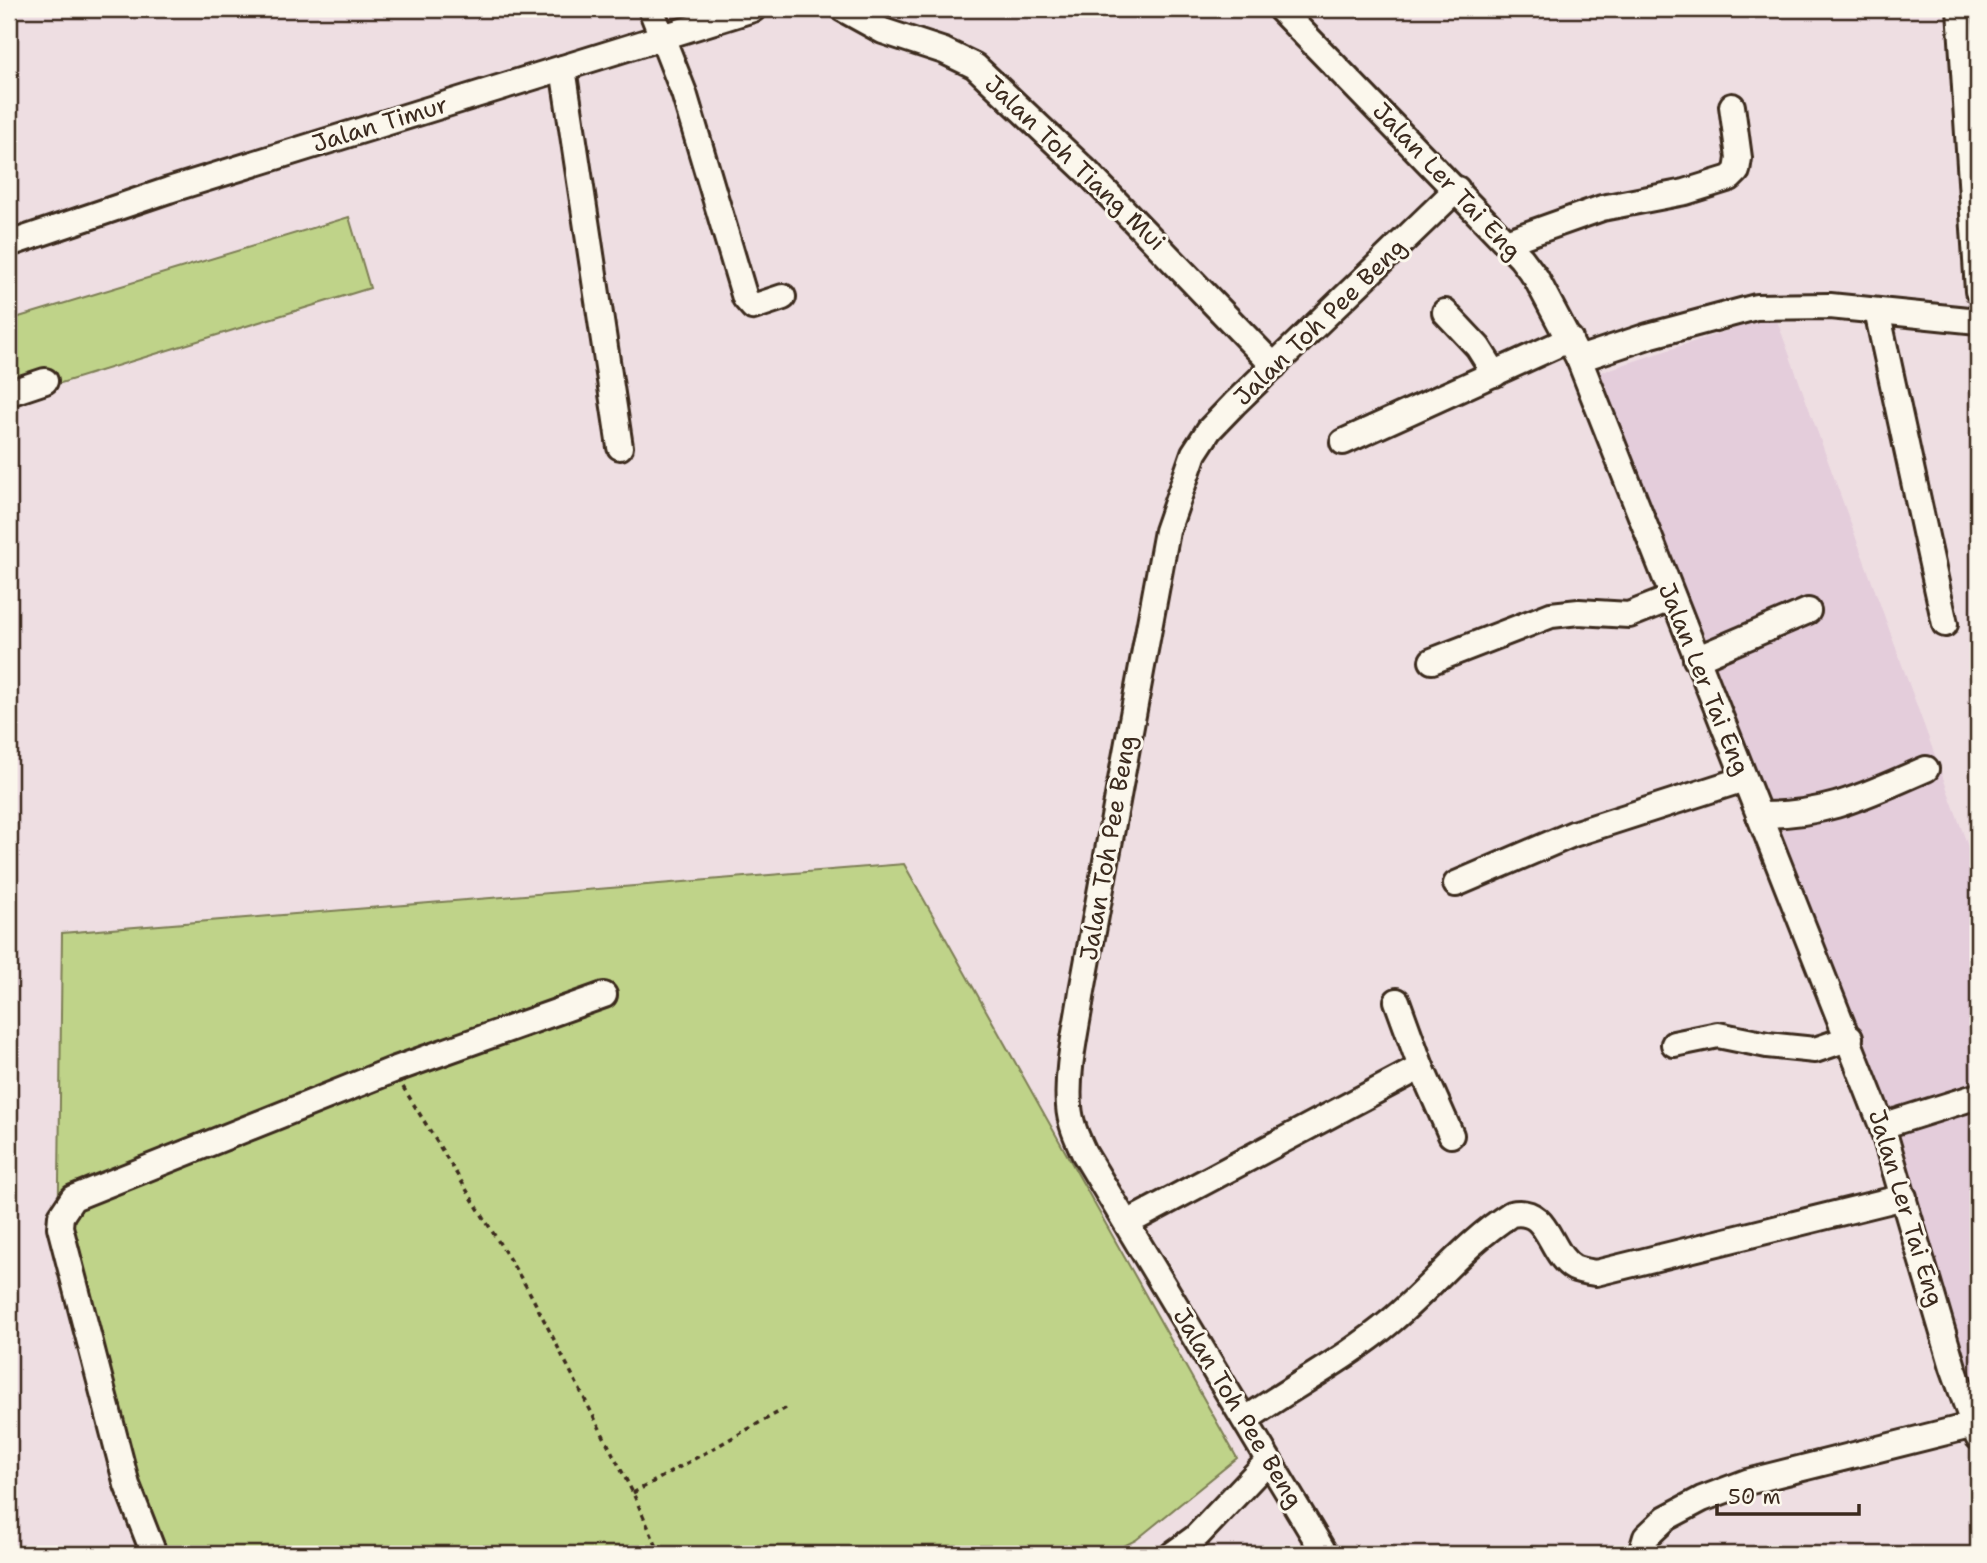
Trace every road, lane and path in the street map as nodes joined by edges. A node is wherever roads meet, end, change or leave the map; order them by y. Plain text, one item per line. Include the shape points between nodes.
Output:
1 (652, 9) edge
2 (753, 9) edge
3 (843, 9) edge
4 (1280, 9) edge
5 (1960, 9) edge
6 (660, 37) junction
7 (563, 68) junction
8 (1732, 106) dead end
9 (1457, 189) junction
10 (1506, 242) junction
11 (9, 244) edge
12 (1978, 291) edge
13 (783, 297) dead end
14 (1877, 311) junction
15 (1446, 313) dead end
16 (1978, 321) edge
17 (1575, 349) junction
18 (1274, 366) junction
19 (1495, 374) junction
20 (45, 381) dead end
21 (9, 393) edge
22 (1343, 442) dead end
23 (620, 447) dead end
24 (1672, 598) junction
25 (1808, 611) dead end
26 (1945, 624) dead end
27 (1696, 659) junction
28 (1432, 661) dead end
29 (1926, 769) dead end
30 (1744, 779) junction
31 (1759, 815) junction
32 (1456, 884) dead end
33 (604, 995) dead end
34 (1397, 1001) dead end
35 (1850, 1038) junction
36 (1674, 1044) dead end
37 (1421, 1068) junction
38 (393, 1070) junction
39 (1978, 1096) edge
40 (1882, 1126) junction
41 (1451, 1135) dead end
42 (1904, 1197) junction
43 (1127, 1223) junction
44 (786, 1408) dead end
45 (1245, 1420) junction
46 (1976, 1429) edge
47 (1268, 1462) junction
48 (632, 1493) junction
49 (154, 1554) edge
50 (660, 1554) edge
51 (1173, 1554) edge
52 (1325, 1554) edge
53 (1641, 1554) edge

1 - 6 street
2 - 6 street, Jalan Timur
3 - 18 street, Jalan Toh Tiang Mui via 883,31 962,58 985,74 1087,172
4 - 9 street, Jalan Ler Tai Eng
5 - 12 street
6 - 7 street, Jalan Timur
6 - 13 street via 684,93 745,298 753,307
7 - 11 street, Jalan Timur
7 - 23 street
8 - 10 street via 1739,158 1737,171 1730,178 1602,208
9 - 10 street, Jalan Ler Tai Eng
9 - 18 street, Jalan Toh Pee Beng
10 - 17 street, Jalan Ler Tai Eng via 1536,278
14 - 16 street
14 - 17 street via 1790,304 1756,307
14 - 26 street
15 - 19 street via 1478,347
17 - 19 street
17 - 24 street, Jalan Ler Tai Eng
18 - 43 street, Jalan Toh Pee Beng via 1209,430 1194,453 1167,531 1082,991 1068,1104 1072,1126
19 - 22 street
20 - 21 street
24 - 27 street, Jalan Ler Tai Eng
24 - 28 street via 1629,615 1551,615
25 - 27 street
27 - 30 street, Jalan Ler Tai Eng
29 - 31 street via 1834,808
30 - 31 street, Jalan Ler Tai Eng
30 - 32 street via 1573,834
31 - 35 street, Jalan Ler Tai Eng
33 - 38 street
34 - 37 street
35 - 36 street via 1815,1050 1718,1035
35 - 40 street, Jalan Ler Tai Eng
37 - 41 street
37 - 43 street
38 - 48 path via 529,1291
38 - 49 street via 73,1198 66,1205 60,1227 127,1485
39 - 40 street
40 - 42 street, Jalan Ler Tai Eng
42 - 45 street via 1596,1273 1574,1268 1564,1259 1538,1219 1521,1212 1511,1214 1462,1252 1410,1305 1360,1346
42 - 46 street, Jalan Ler Tai Eng via 1953,1367
43 - 45 street, Jalan Toh Pee Beng
44 - 48 path
45 - 47 street, Jalan Toh Pee Beng
46 - 53 street via 1747,1482 1666,1518 1646,1537
47 - 51 street via 1195,1538
47 - 52 street, Jalan Toh Pee Beng
48 - 50 path

